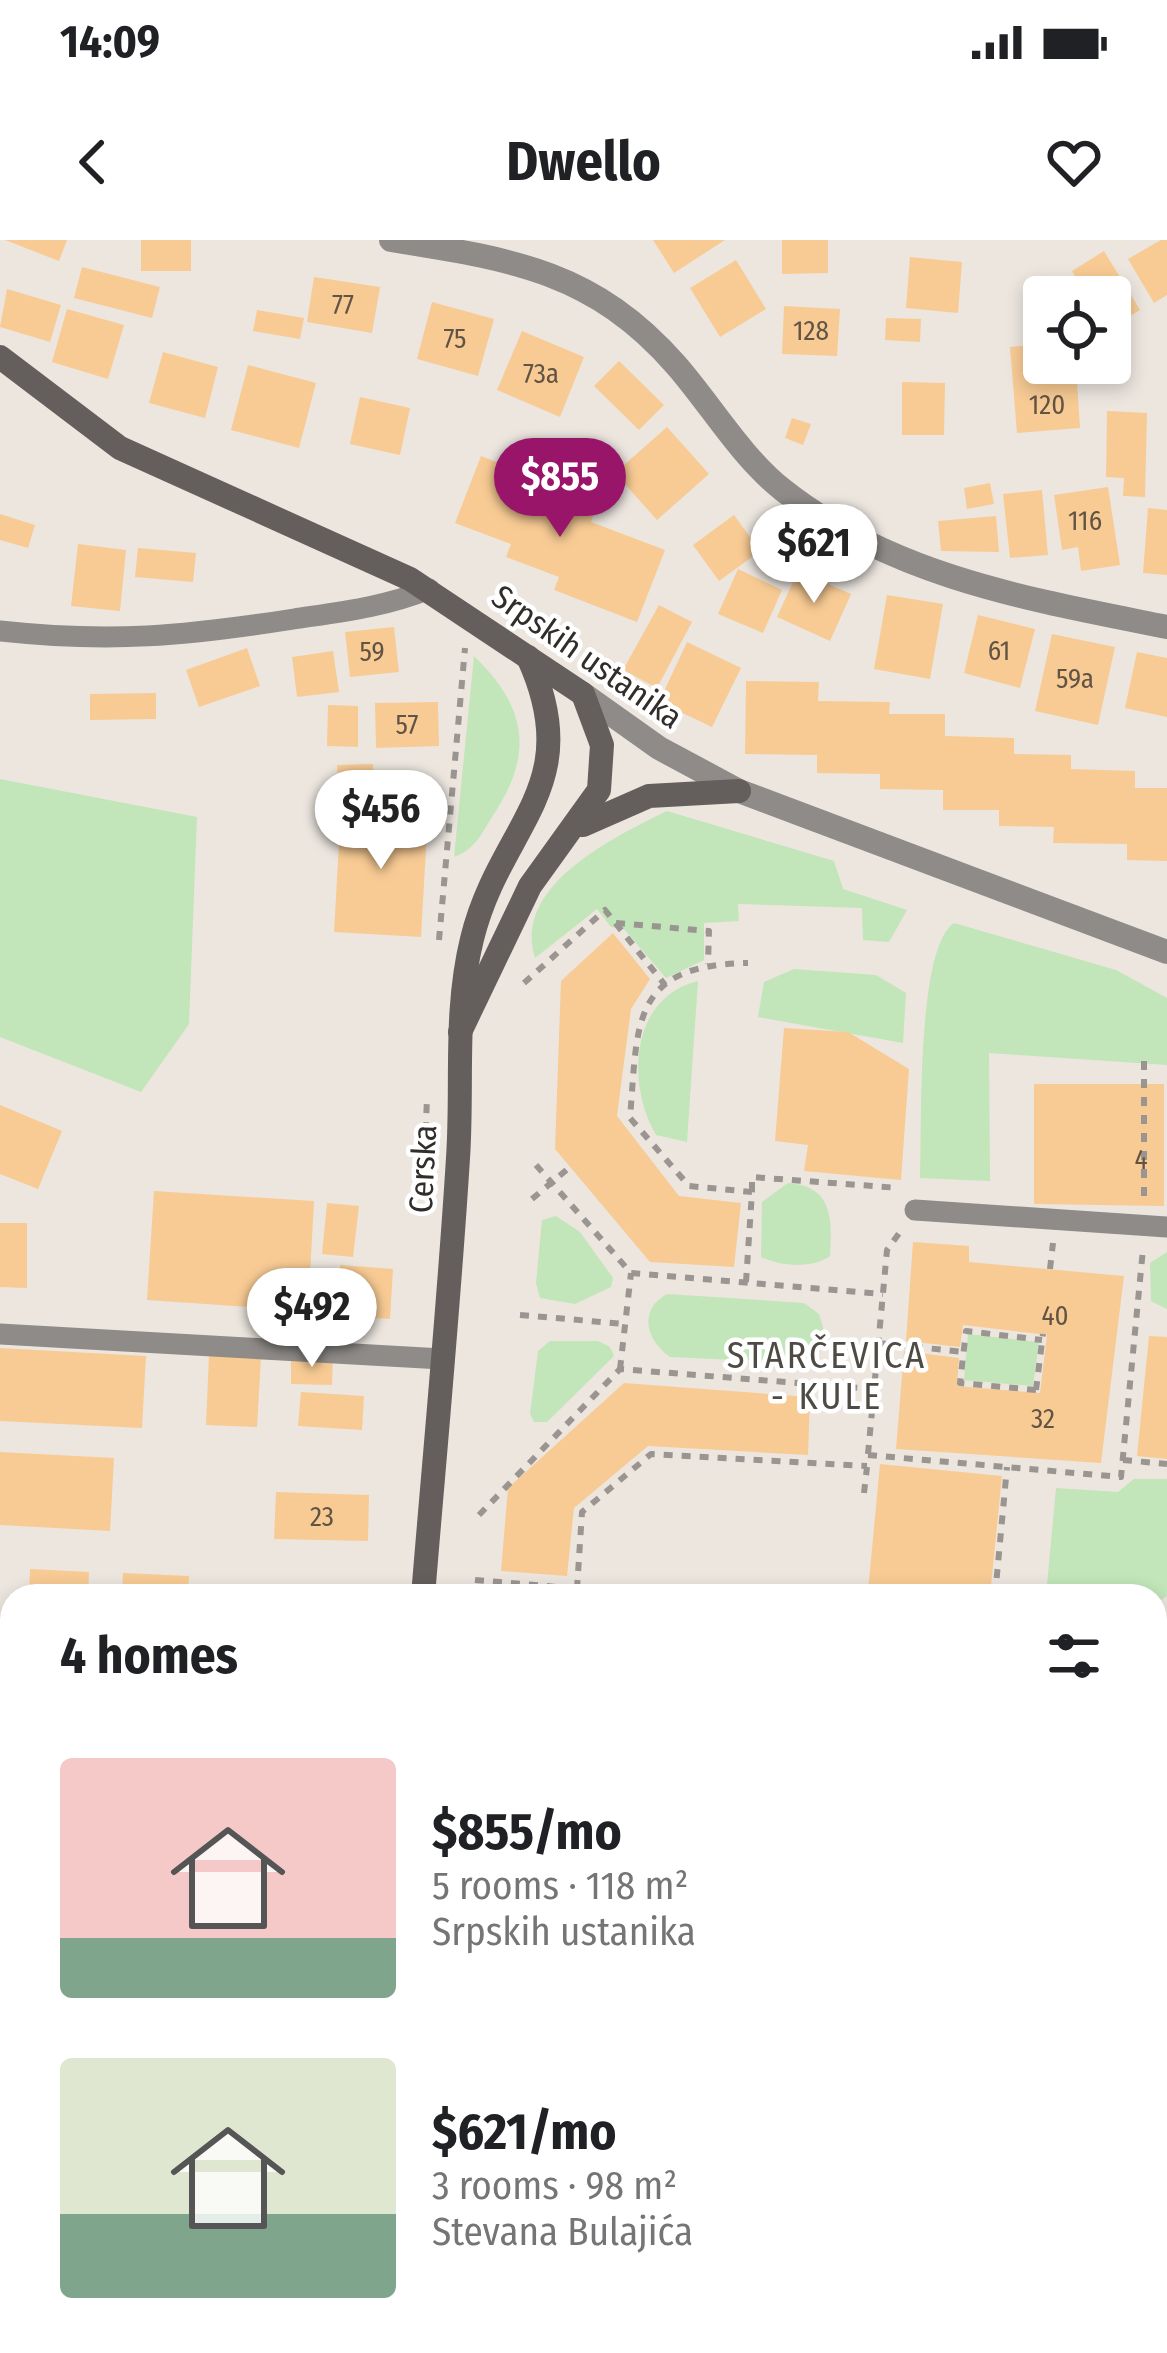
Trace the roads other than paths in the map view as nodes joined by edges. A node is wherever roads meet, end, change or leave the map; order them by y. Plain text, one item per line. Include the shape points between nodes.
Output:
1 (392, 240) edge
2 (0, 357) edge
3 (429, 589) junction
4 (1167, 627) edge
5 (0, 631) edge
6 (527, 655) junction
7 (583, 694) junction
8 (739, 791) junction
9 (576, 830) junction
10 (1167, 952) edge
11 (460, 1032) junction
12 (912, 1199) road end
13 (1156, 1228) edge
14 (0, 1334) edge
15 (442, 1359) junction
16 (424, 1584) edge

1 - 4 street via 526,263 589,289 633,319 779,488 908,564
2 - 3 street, Srpskih ustanika via 120,448
3 - 5 lane via 389,604 182,637 87,640
3 - 6 street, Srpskih ustanika
6 - 7 street, Srpskih ustanika
6 - 11 street, Cerska via 546,706 547,774 480,910
7 - 8 street, Srpskih ustanika
7 - 9 street, Cerska via 603,772
8 - 9 street via 649,796
8 - 10 street, Srpskih ustanika
9 - 11 street, Cerska via 530,886
11 - 15 street, Cerska
12 - 13 lane
14 - 15 lane
15 - 16 street, Cerska

